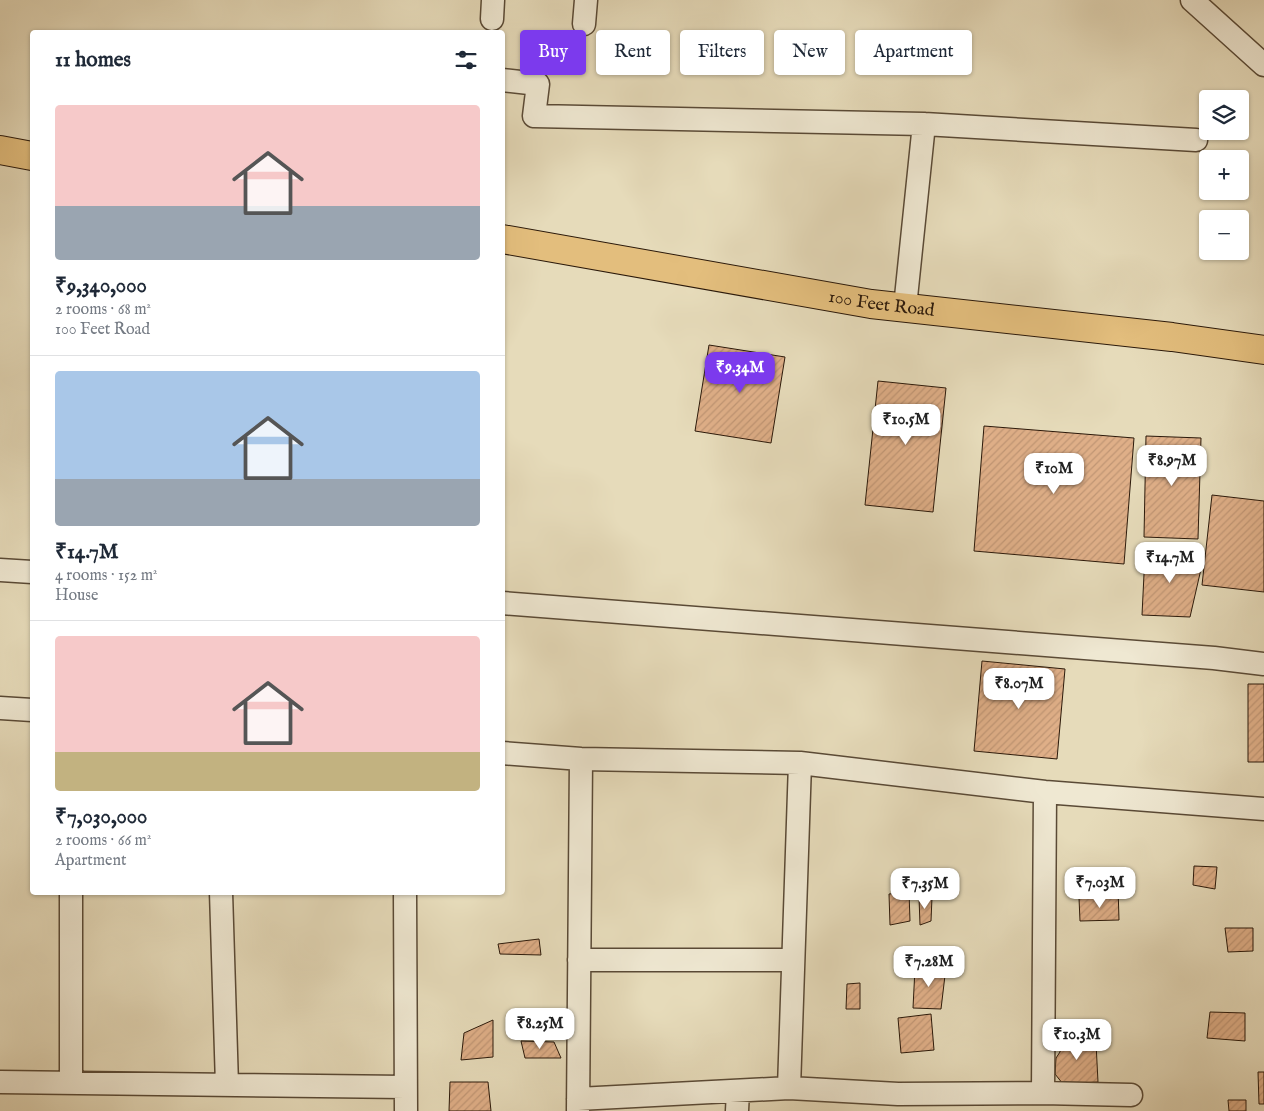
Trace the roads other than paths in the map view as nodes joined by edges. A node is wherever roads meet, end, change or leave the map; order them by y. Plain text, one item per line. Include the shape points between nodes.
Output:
1 (586, 0) edge
2 (1192, 0) edge
3 (584, 24) dead end
4 (1264, 65) edge
5 (505, 80) edge
6 (924, 124) junction
7 (1196, 140) dead end
8 (0, 150) edge
9 (30, 156) edge
10 (505, 241) edge
11 (905, 307) junction
12 (1264, 350) edge
13 (0, 570) edge
14 (30, 572) edge
15 (505, 603) edge
16 (1264, 664) edge
17 (0, 708) edge
18 (30, 710) edge
19 (505, 752) edge
20 (581, 759) junction
21 (800, 763) junction
22 (1045, 792) junction
23 (1264, 809) edge
24 (71, 895) edge
25 (221, 895) edge
26 (406, 895) edge
27 (579, 960) junction
28 (793, 960) junction
29 (0, 1082) edge
30 (71, 1083) junction
31 (227, 1085) junction
32 (405, 1087) junction
33 (789, 1088) junction
34 (1043, 1093) junction
35 (1131, 1095) dead end
36 (738, 1101) edge
37 (897, 1102) edge
38 (578, 1105) edge
39 (406, 1111) edge

1 - 3 street
2 - 4 street
5 - 6 street via 538,84 534,116
6 - 7 street
6 - 11 street
8 - 9 main road
10 - 11 main road, 100 Feet Road via 871,304
11 - 12 main road, 100 Feet Road
13 - 14 street
15 - 16 street
17 - 18 street
19 - 20 street
20 - 21 street
20 - 27 street
21 - 22 street
21 - 28 street
22 - 23 street
22 - 34 street
24 - 30 street
25 - 31 street
26 - 32 street
27 - 28 street
27 - 38 street
28 - 33 street
29 - 30 street
30 - 31 street
31 - 32 street
32 - 39 street
33 - 36 street
33 - 37 street
34 - 35 street
34 - 37 street
36 - 38 street

